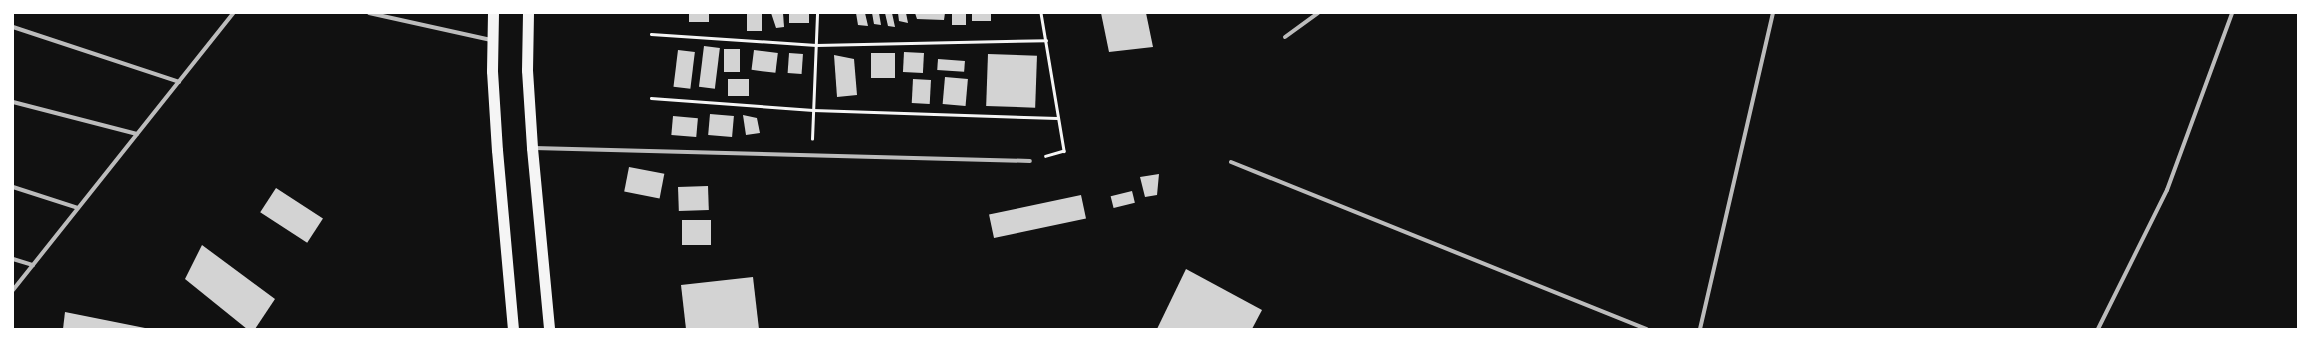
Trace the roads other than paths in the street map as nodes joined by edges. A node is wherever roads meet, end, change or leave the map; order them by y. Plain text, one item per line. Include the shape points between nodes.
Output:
1 (233, 13) edge
2 (369, 13) edge
3 (493, 13) edge
4 (528, 13) edge
5 (1318, 13) edge
6 (1773, 13) edge
7 (2232, 13) edge
8 (13, 27) edge
9 (1285, 37) dead end
10 (492, 40) junction
11 (178, 82) junction
12 (13, 102) edge
13 (137, 134) junction
14 (532, 148) junction
15 (1030, 161) road end
16 (1232, 162) dead end
17 (13, 187) edge
18 (78, 208) junction
19 (13, 259) edge
20 (33, 265) junction
21 (13, 290) edge
22 (513, 329) edge
23 (548, 329) edge
24 (1647, 329) edge
25 (1700, 329) edge
26 (2098, 329) edge

1 - 11 street
2 - 10 street
3 - 10 highway
4 - 14 highway via 527,63
5 - 9 street
6 - 25 street
7 - 26 street via 2167,190
8 - 11 street
10 - 22 highway via 500,197
11 - 13 street
12 - 13 street
13 - 18 street
14 - 15 street
14 - 23 highway
16 - 24 street
17 - 18 street
18 - 20 street
19 - 20 street
20 - 21 street

